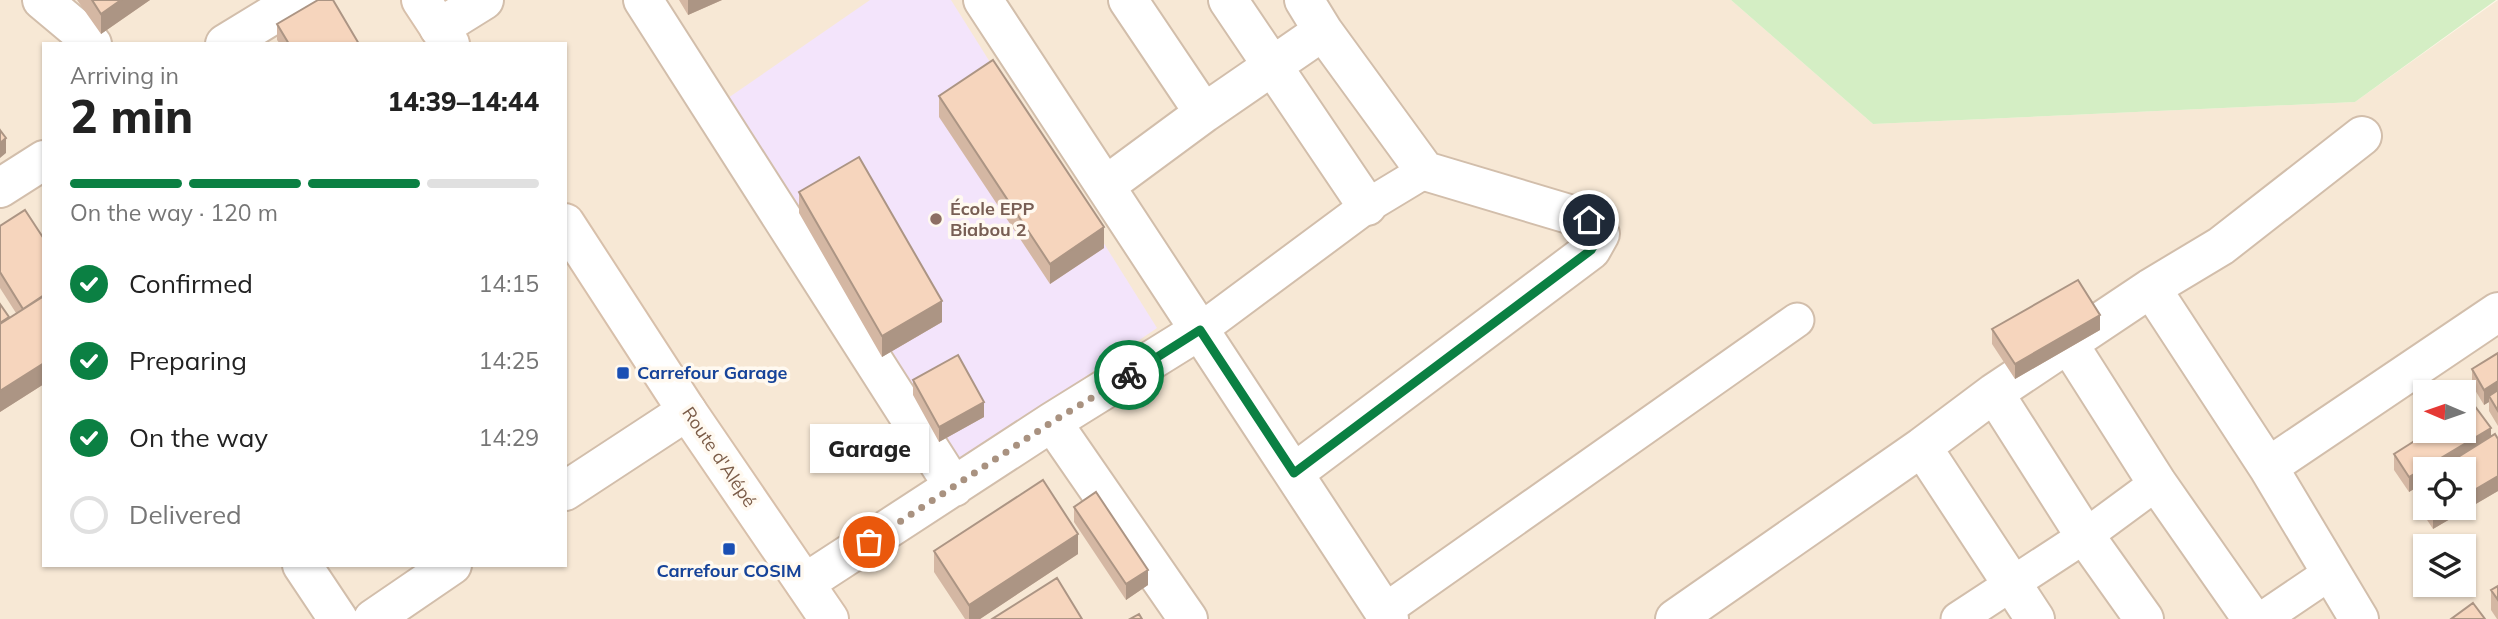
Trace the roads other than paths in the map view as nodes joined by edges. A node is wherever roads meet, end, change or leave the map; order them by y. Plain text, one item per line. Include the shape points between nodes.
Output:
1 (42, 0) edge
2 (297, 0) edge
3 (484, 0) edge
4 (643, 0) edge
5 (983, 0) edge
6 (1128, 0) edge
7 (1228, 0) edge
8 (1314, 16) edge
9 (437, 24) edge
10 (90, 42) edge
11 (228, 42) edge
12 (1272, 68) junction
13 (1204, 113) junction
14 (2362, 136) dead end
15 (41, 168) edge
16 (1425, 171) junction
17 (1105, 186) junction
18 (0, 188) edge
19 (1367, 206) junction
20 (567, 226) edge
21 (2151, 288) junction
22 (2498, 312) edge
23 (1797, 320) dead end
24 (1200, 330) junction
25 (2068, 344) junction
26 (1994, 393) junction
27 (687, 411) junction
28 (1052, 422) junction
29 (1922, 447) junction
30 (2268, 467) junction
31 (1294, 473) junction
32 (2157, 483) junction
33 (954, 487) junction
34 (567, 490) edge
35 (2085, 536) junction
36 (303, 567) edge
37 (450, 567) edge
38 (2330, 573) junction
39 (806, 583) junction
40 (2012, 583) junction
41 (398, 612) edge
42 (1382, 616) edge
43 (338, 619) edge
44 (829, 619) edge
45 (1188, 619) edge
46 (1675, 619) edge
47 (1958, 619) edge
48 (2035, 619) edge
49 (2144, 619) edge
50 (2252, 619) edge
51 (2262, 619) edge
52 (2359, 619) edge

1 - 10 street
2 - 11 street
3 - 9 street
4 - 33 street
5 - 17 street
6 - 13 street
7 - 12 street
8 - 12 street
8 - 16 street
12 - 13 street
12 - 19 street
13 - 17 street
14 - 21 street via 2221,246
15 - 18 street
16 - 19 street
16 - 31 street via 1589,220 1600,234 1591,250
17 - 24 street
19 - 24 street
20 - 27 street, Route d'Alépé
21 - 25 street
21 - 30 street
22 - 30 street
23 - 42 street
24 - 28 street
24 - 31 street
25 - 26 street
25 - 32 street
26 - 29 street
26 - 35 street
27 - 34 street
27 - 39 street, Route d'Alépé
28 - 33 street
28 - 45 street
29 - 40 street
29 - 46 street
30 - 38 street
31 - 42 street
32 - 35 street
32 - 50 street
33 - 39 street
35 - 40 street
35 - 49 street
36 - 43 street
37 - 41 street
38 - 51 street
38 - 52 street
39 - 44 street, Route d'Alépé
40 - 47 street
40 - 48 street

